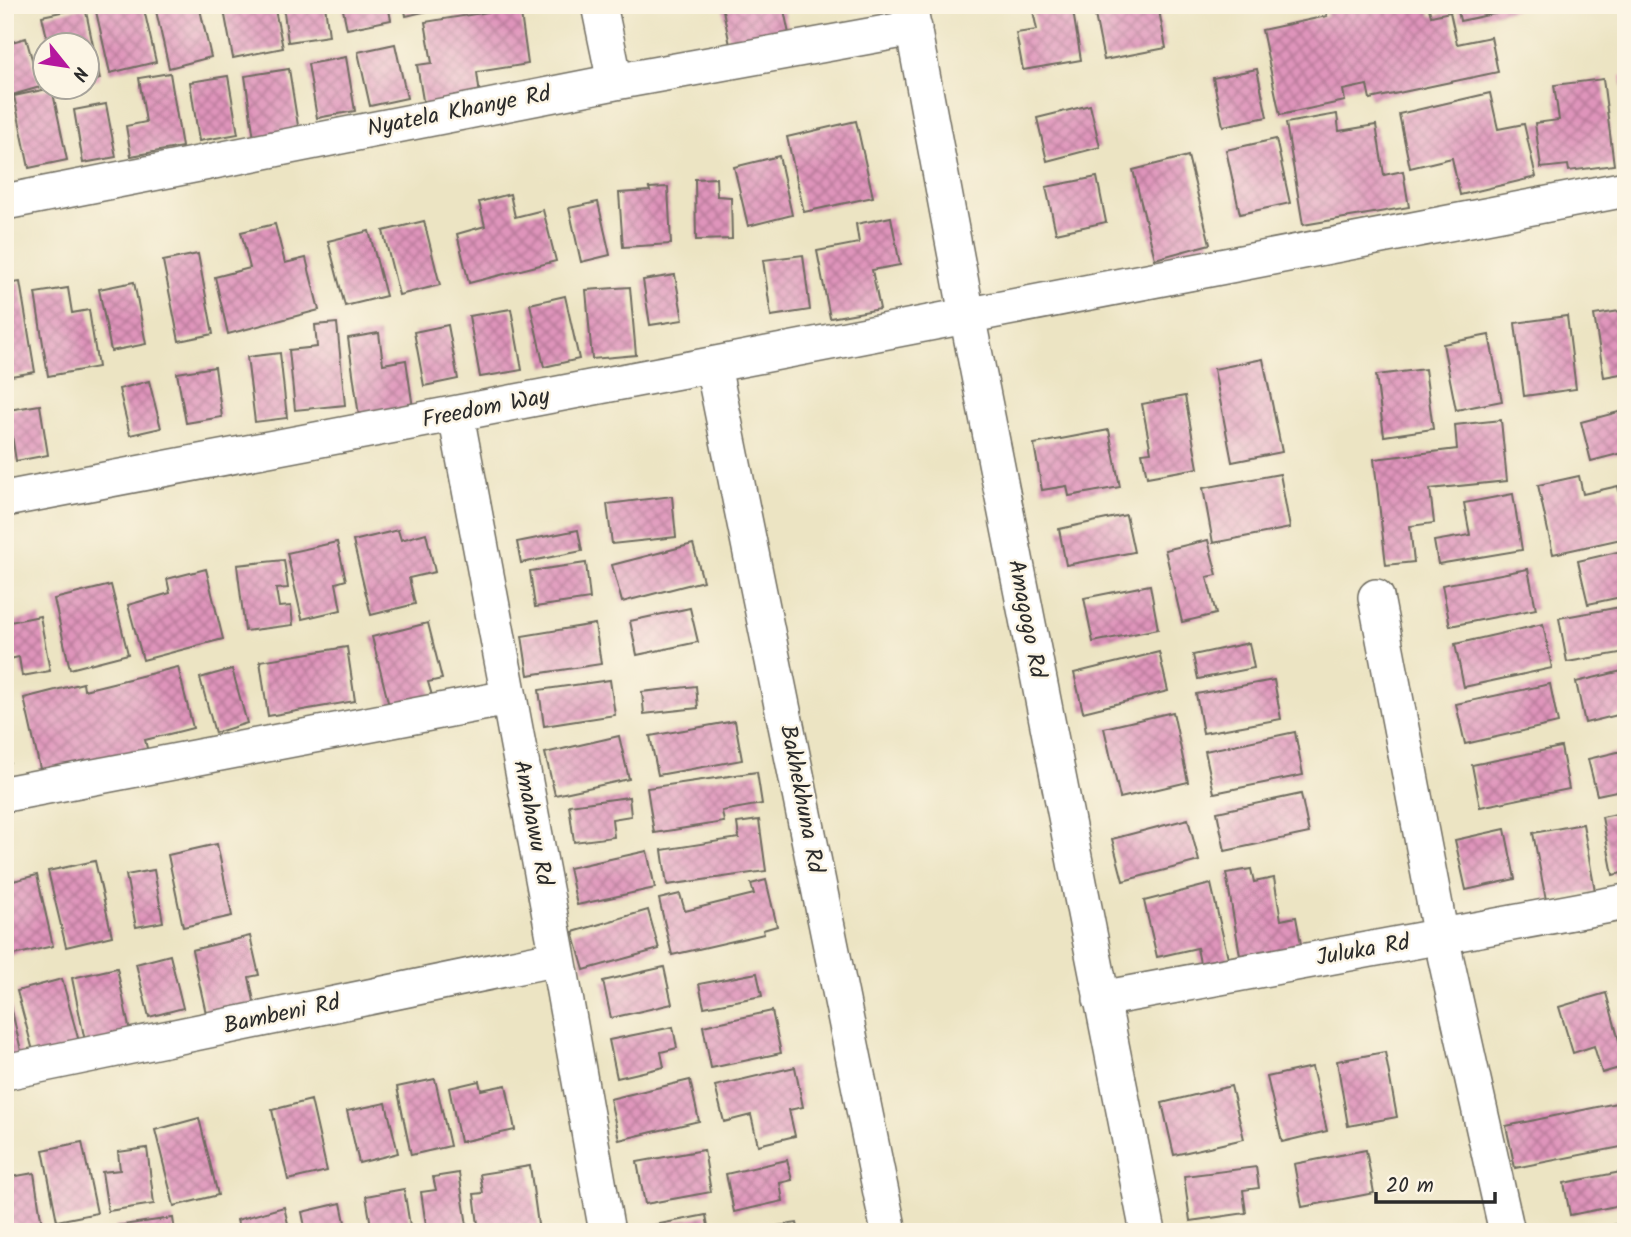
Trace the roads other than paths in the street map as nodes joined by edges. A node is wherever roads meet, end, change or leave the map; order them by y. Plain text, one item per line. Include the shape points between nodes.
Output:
1 (599, 5) edge
2 (912, 17) edge
3 (615, 82) junction
4 (1626, 189) edge
5 (5, 202) edge
6 (967, 315) junction
7 (713, 366) junction
8 (456, 415) junction
9 (5, 499) edge
10 (1376, 597) dead end
11 (508, 698) junction
12 (5, 793) edge
13 (1626, 902) edge
14 (1441, 937) junction
15 (558, 958) junction
16 (1101, 999) junction
17 (5, 1072) edge
18 (607, 1232) edge
19 (889, 1232) edge
20 (1148, 1232) edge
21 (1507, 1232) edge

1 - 3 street
2 - 3 street, Nyatela Khanye Rd
2 - 6 street, Amagogo Rd
3 - 5 street, Nyatela Khanye Rd
4 - 6 street, Freedom Way
6 - 7 street, Freedom Way
6 - 16 street, Amagogo Rd
7 - 8 street, Freedom Way
7 - 19 street, Bakhekhuna Rd
8 - 9 street, Freedom Way
8 - 11 street, Amahawu Rd
10 - 14 street
11 - 12 street
11 - 15 street, Amahawu Rd
13 - 14 street, Juluka Rd
14 - 16 street, Juluka Rd
14 - 21 street
15 - 17 street, Bambeni Rd
15 - 18 street, Amahawu Rd
16 - 20 street, Amagogo Rd

